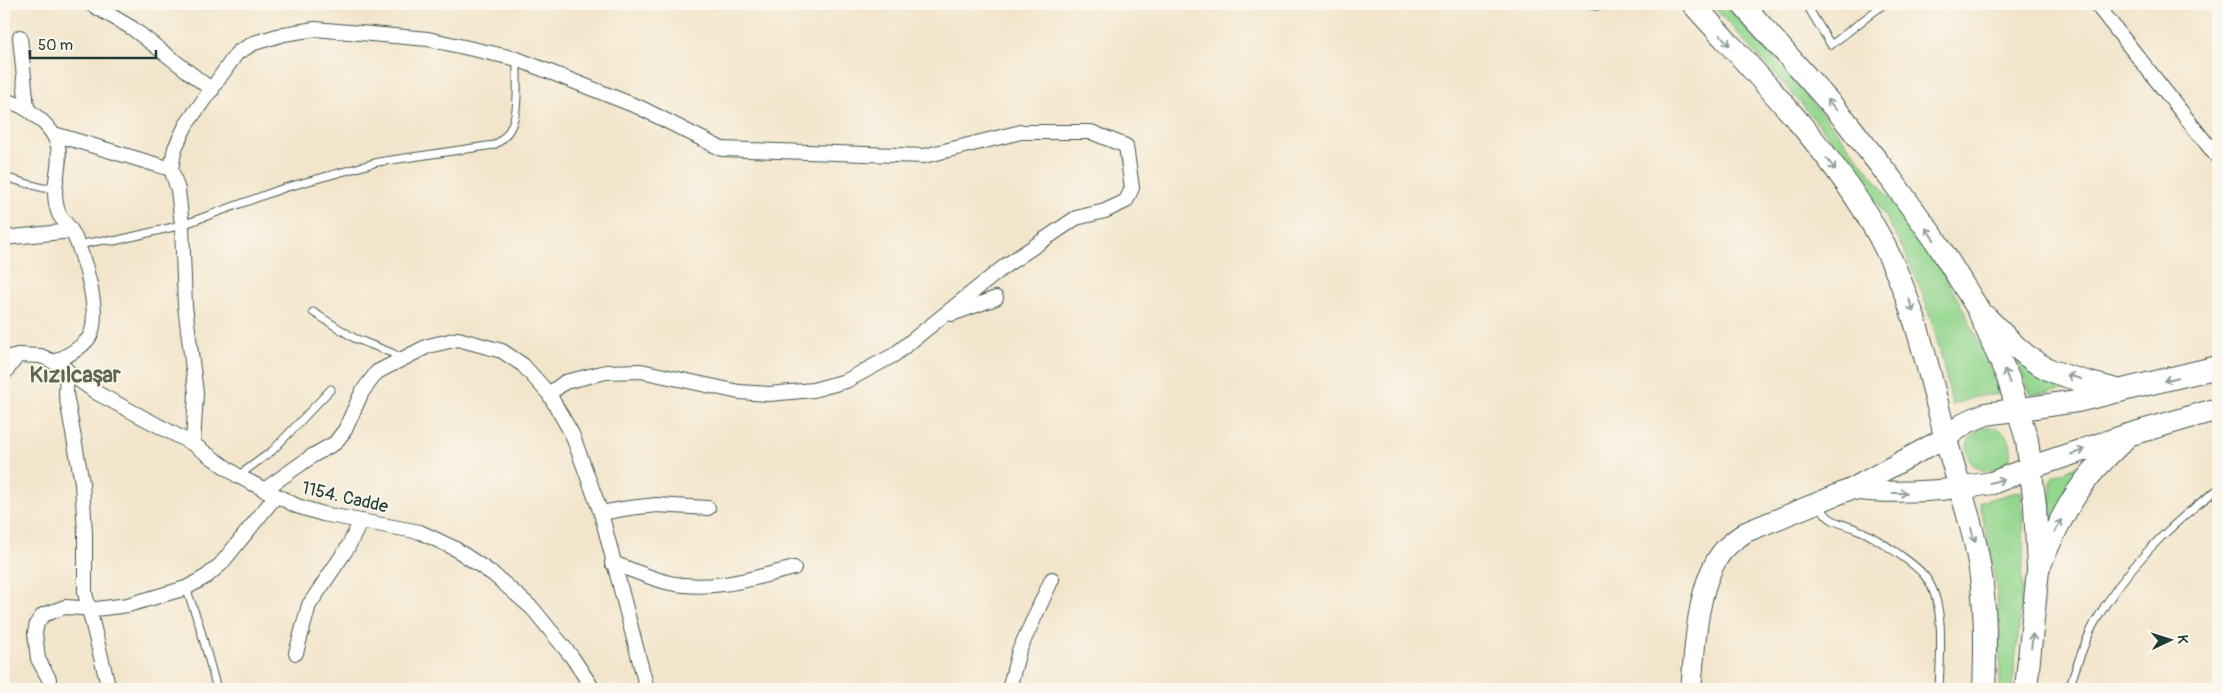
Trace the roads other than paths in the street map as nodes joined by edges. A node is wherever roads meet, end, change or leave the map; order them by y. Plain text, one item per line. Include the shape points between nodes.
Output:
1 (91, 4) edge
2 (1585, 4) edge
3 (1605, 4) edge
4 (1693, 4) edge
5 (1742, 4) edge
6 (1806, 4) edge
7 (1884, 4) edge
8 (2096, 4) edge
9 (20, 37) dead end
10 (517, 59) junction
11 (212, 90) junction
12 (4, 101) edge
13 (27, 108) junction
14 (54, 134) junction
15 (2218, 158) edge
16 (171, 169) junction
17 (4, 177) edge
18 (55, 188) junction
19 (182, 225) junction
20 (71, 231) junction
21 (4, 238) edge
22 (77, 246) junction
23 (996, 298) dead end
24 (1978, 309) junction
25 (313, 312) dead end
26 (935, 321) junction
27 (11, 357) edge
28 (401, 359) junction
29 (54, 362) junction
30 (2218, 367) edge
31 (67, 370) junction
32 (4, 374) edge
33 (331, 389) dead end
34 (2120, 392) junction
35 (549, 394) junction
36 (2218, 409) edge
37 (2019, 411) junction
38 (2128, 435) junction
39 (1946, 437) junction
40 (193, 444) junction
41 (2032, 467) junction
42 (238, 476) junction
43 (1959, 488) junction
44 (1851, 489) junction
45 (2218, 489) edge
46 (270, 493) junction
47 (1819, 502) junction
48 (708, 508) dead end
49 (601, 514) junction
50 (361, 521) junction
51 (612, 563) junction
52 (794, 568) dead end
53 (2038, 570) junction
54 (1052, 579) dead end
55 (186, 588) junction
56 (88, 608) junction
57 (296, 653) dead end
58 (49, 679) dead end
59 (109, 689) edge
60 (217, 689) edge
61 (593, 689) edge
62 (647, 689) edge
63 (1009, 689) edge
64 (1690, 689) edge
65 (1939, 689) edge
66 (1984, 689) edge
67 (2026, 689) edge
68 (2070, 689) edge

1 - 11 street via 132,28
2 - 3 lane
4 -> 39 main road via 1812,138 1867,215 1909,299
24 -> 5 main road via 1952,264 1891,179 1845,120
6 - 7 lane via 1831,45
8 - 15 street
9 - 13 street
10 - 11 street via 428,39 315,29 254,43 237,54
10 - 19 lane via 513,124 506,137 494,145 378,162 284,188
10 - 26 street via 641,108 722,149 924,156 1022,132 1091,132 1126,146 1132,188 1126,201 1076,218 1005,266
11 - 16 street via 180,136
12 - 13 street via 14,101
13 - 14 street
14 - 16 street
14 - 18 street via 60,149
16 - 19 street via 178,190
17 - 18 lane via 43,188
18 - 20 street via 60,215
19 - 22 lane
19 - 40 street via 185,306 196,393
20 - 21 street
20 - 22 street
22 - 29 street via 93,302 94,326 89,338 76,351
23 - 26 street
34 -> 24 main road via 2037,363
37 -> 24 main road
25 - 28 lane via 354,338
26 - 35 street via 878,364 846,381 813,390 769,394 739,392 641,371 606,372 565,382
27 - 29 street, 1154. Cadde via 41,356
27 - 32 street
28 - 35 street via 428,346 458,339 502,351 523,365
28 - 46 street via 377,372 362,392 345,430 334,443 312,456
29 - 31 street, 1154. Cadde
30 -> 34 main road
31 - 40 street, 1154. Cadde via 97,393
31 - 56 street via 66,394 82,483
33 - 42 lane via 272,451
34 - 37 main road
35 - 49 street via 572,434
36 - 38 main road
37 - 39 main road via 1977,417
37 - 41 main road
41 -> 38 main road
53 -> 38 main road via 2073,498
39 - 43 main road
39 - 44 main road
40 - 42 street, 1154. Cadde
43 -> 41 main road via 1992,483
41 - 53 main road
42 - 46 street, 1154. Cadde
44 -> 43 main road via 1909,493
43 -> 66 main road via 1980,575 1985,629
44 - 47 main road
45 - 68 lane via 2147,553 2109,600 2081,654
46 - 50 street, 1154. Cadde via 323,514
46 - 55 street via 221,564
47 - 64 main road via 1746,532 1733,540 1716,560 1701,607
47 - 65 lane via 1824,515 1872,536 1915,566 1931,584 1940,633
48 - 49 street via 657,505
49 - 51 street
50 - 57 street via 309,605
50 - 61 street, 1154. Cadde via 420,532 454,548 493,574 533,609
51 - 52 street via 669,583 699,587 740,582
51 - 62 street
67 -> 53 main road
54 - 63 street via 1019,651
55 - 56 street via 128,605
55 - 60 lane
56 - 58 street via 51,610 37,623 38,659
56 - 59 street

